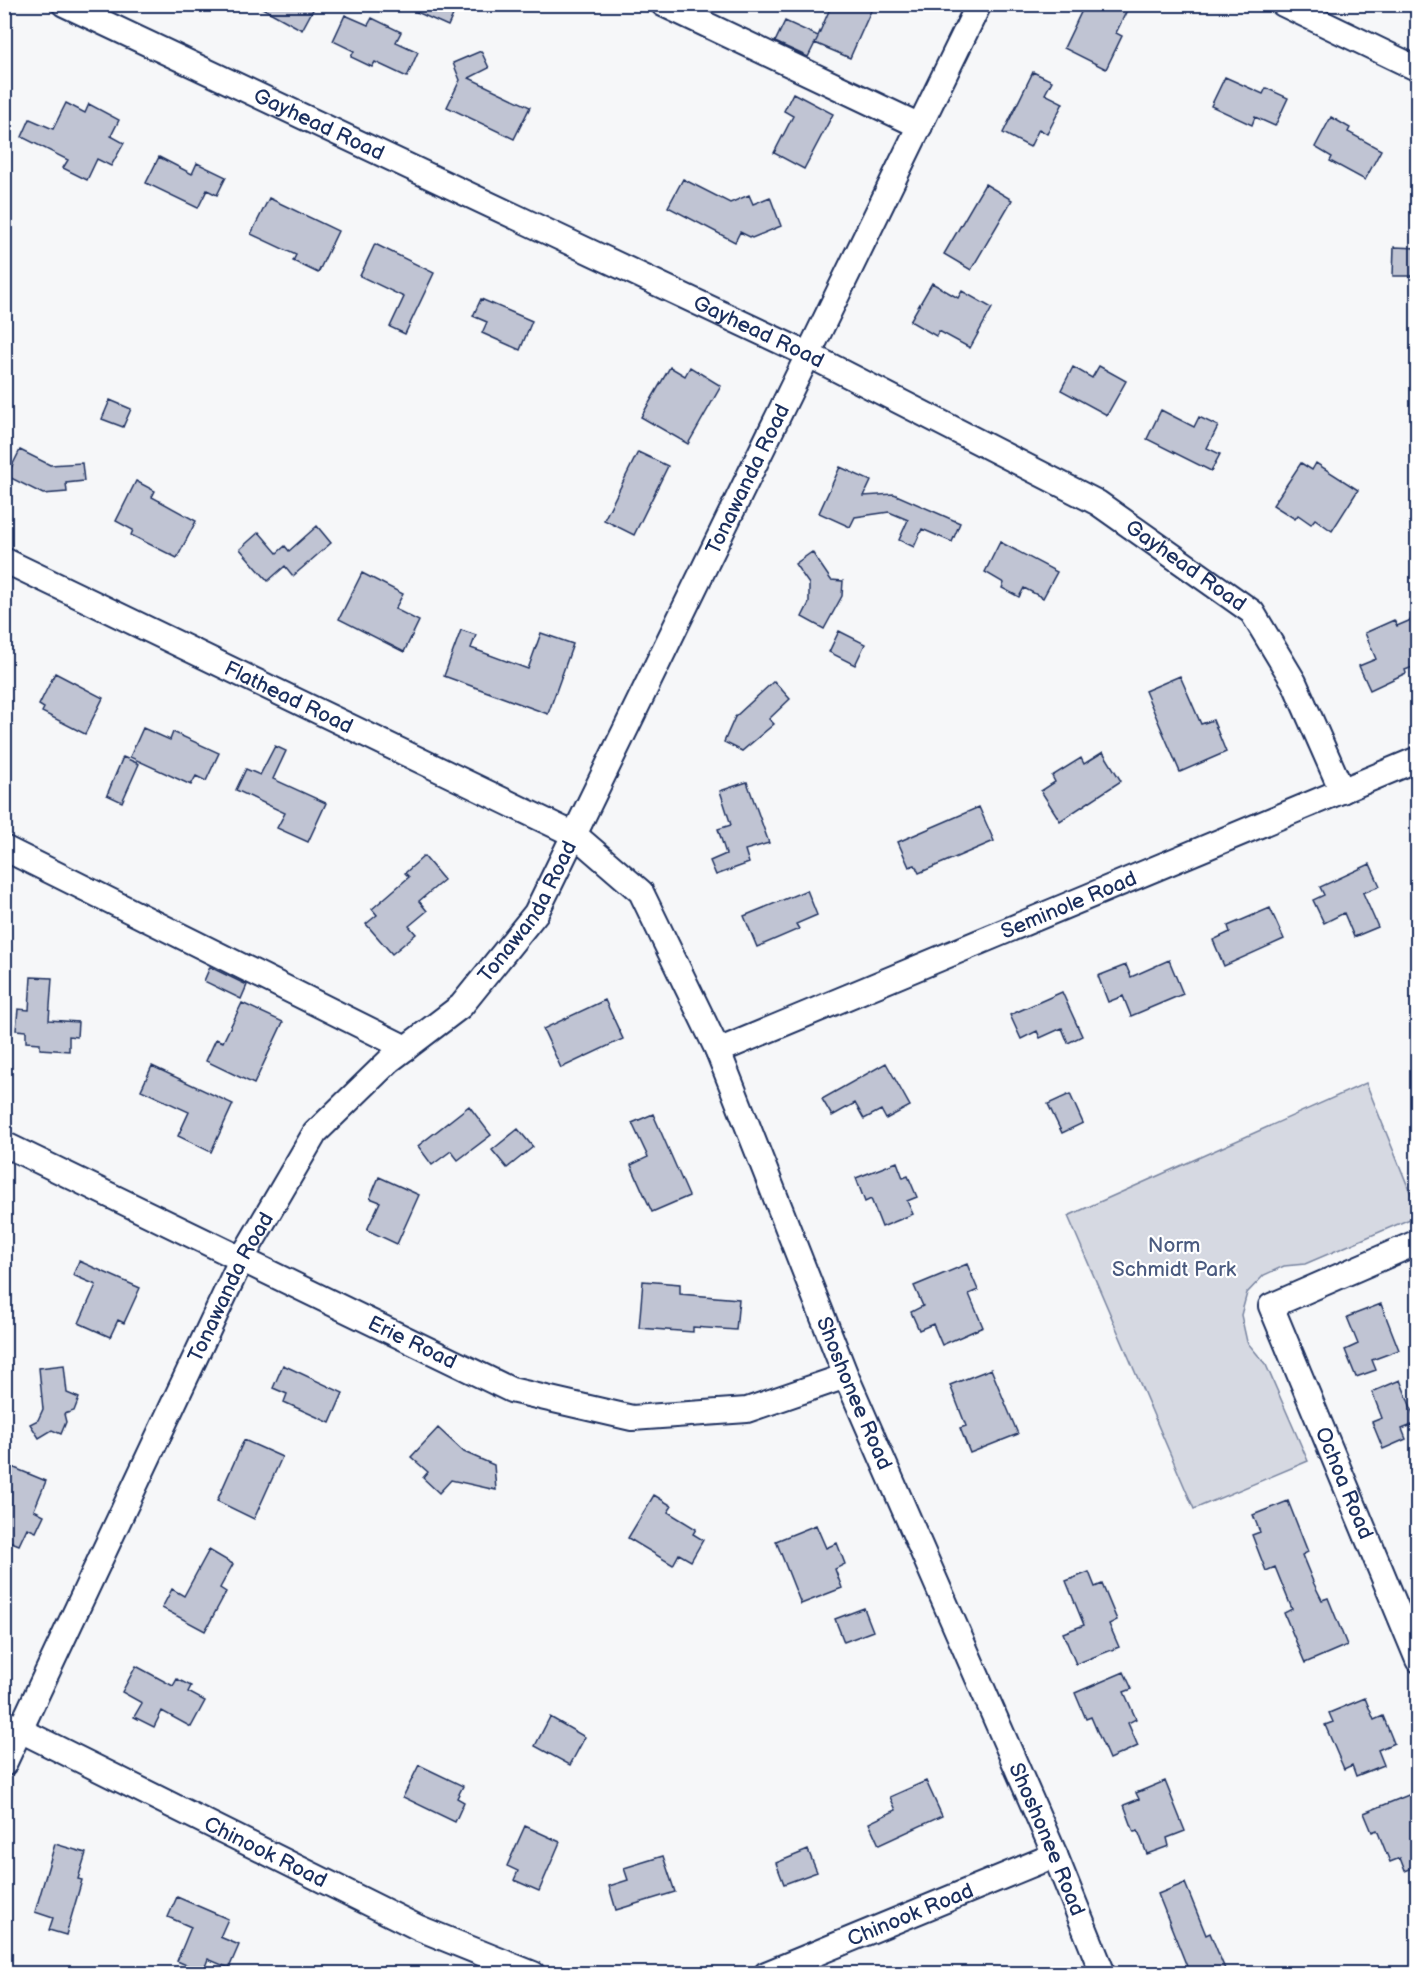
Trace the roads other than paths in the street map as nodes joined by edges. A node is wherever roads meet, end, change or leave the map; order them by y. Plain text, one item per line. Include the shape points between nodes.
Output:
1 (64, 4) edge
2 (663, 4) edge
3 (979, 4) edge
4 (1282, 4) edge
5 (1418, 69) edge
6 (920, 126) junction
7 (809, 355) junction
8 (4, 560) edge
9 (1418, 759) edge
10 (1342, 791) junction
11 (575, 835) junction
12 (4, 848) edge
13 (406, 1048) junction
14 (718, 1051) junction
15 (4, 1144) edge
16 (1418, 1242) edge
17 (242, 1258) junction
18 (846, 1376) junction
19 (1418, 1659) edge
20 (12, 1726) edge
21 (4, 1764) edge
22 (1055, 1855) junction
23 (533, 1974) edge
24 (766, 1974) edge
25 (1103, 1974) edge

1 - 7 street, Gayhead Road
2 - 6 street
3 - 6 street, Tonawanda Road
4 - 5 street
6 - 7 street, Tonawanda Road
7 - 10 street, Gayhead Road via 1098,503 1252,612 1294,682
7 - 11 street, Tonawanda Road
8 - 11 street, Flathead Road
9 - 10 street, Seminole Road
10 - 14 street, Seminole Road
11 - 13 street, Tonawanda Road via 536,913 461,1006
11 - 14 street, Shoshonee Road via 641,892
12 - 13 street
13 - 17 street, Tonawanda Road via 315,1133
14 - 18 street, Shoshonee Road
15 - 17 street, Erie Road
16 - 19 street, Ochoa Road via 1271,1306
17 - 18 street, Erie Road via 511,1390 632,1418 747,1410
17 - 20 street, Tonawanda Road
18 - 22 street, Shoshonee Road
20 - 21 street, Tonawanda Road
20 - 23 street, Chinook Road via 419,1928
22 - 24 street, Chinook Road
22 - 25 street, Shoshonee Road

